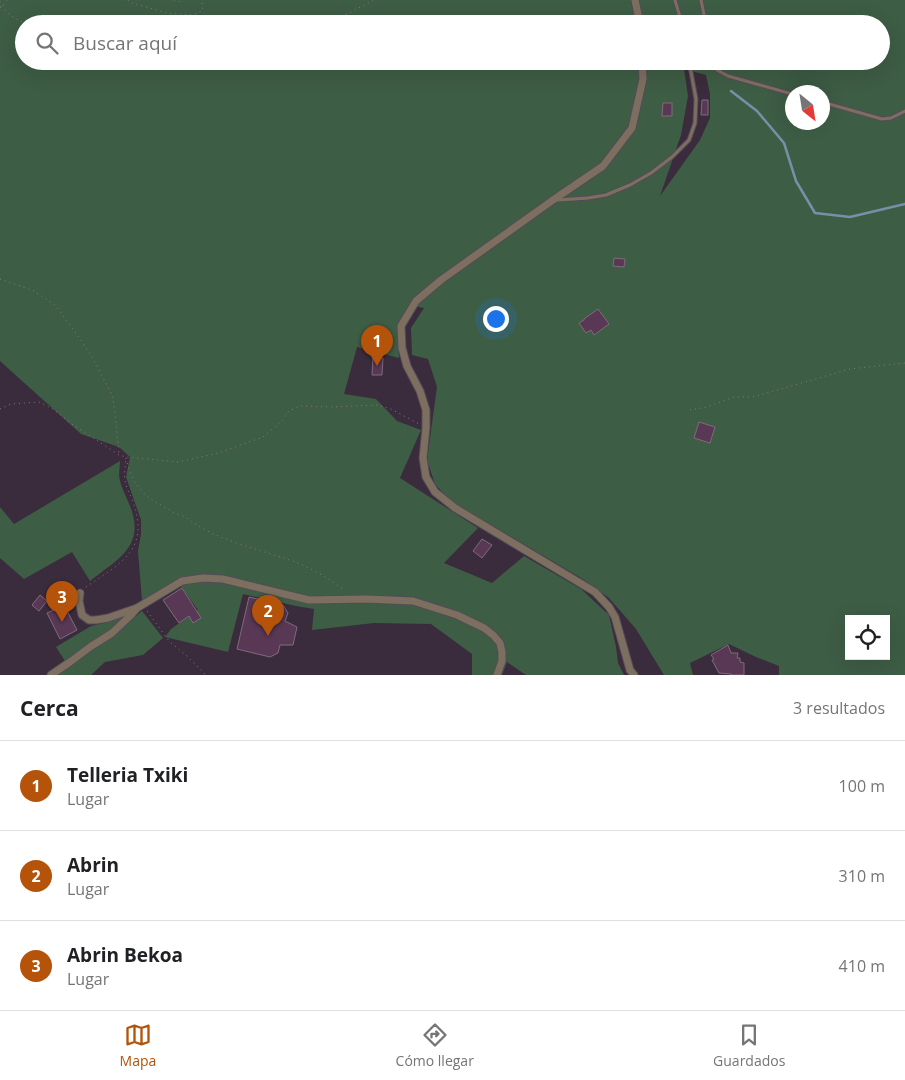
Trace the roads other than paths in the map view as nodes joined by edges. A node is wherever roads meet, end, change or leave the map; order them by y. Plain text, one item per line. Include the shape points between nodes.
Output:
1 (635, 0) edge
2 (676, 0) edge
3 (701, 0) edge
4 (638, 15) edge
5 (680, 15) edge
6 (704, 15) edge
7 (643, 70) edge
8 (691, 70) edge
9 (717, 70) edge
10 (785, 92) edge
11 (830, 104) edge
12 (905, 111) edge
13 (553, 200) junction
14 (80, 593) road end
15 (140, 606) junction
16 (51, 675) edge
17 (497, 675) edge
18 (634, 675) edge

1 - 4 street
2 - 5 lane
3 - 6 lane
7 - 13 street via 632,128 603,166
8 - 13 lane via 696,99 695,123 689,140 678,151 651,173 606,195
9 - 10 lane
11 - 12 lane via 882,119
13 - 18 street via 416,301 401,326 402,348 426,410 423,458 426,477 435,492 455,508 595,592 615,617
14 - 15 street via 82,615 89,620 108,618
15 - 16 street via 112,633
15 - 17 street via 182,581 203,578 223,579 309,600 366,598 413,601 457,615 493,634 502,652

